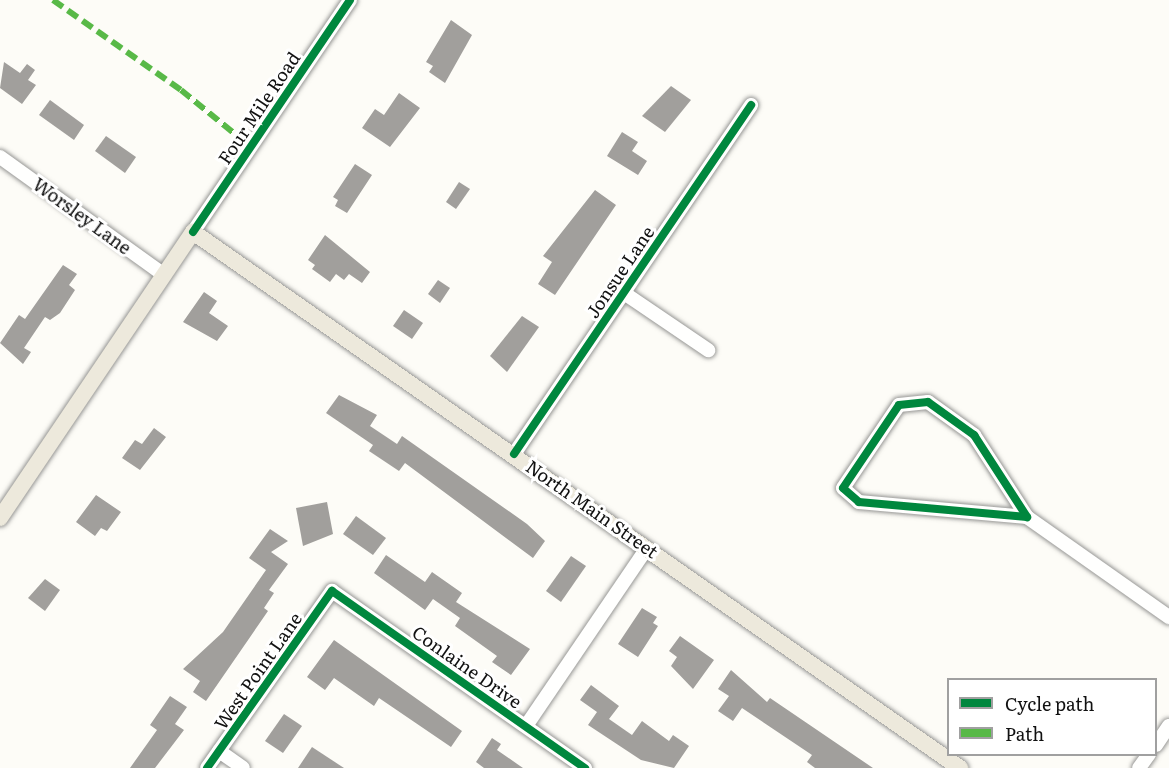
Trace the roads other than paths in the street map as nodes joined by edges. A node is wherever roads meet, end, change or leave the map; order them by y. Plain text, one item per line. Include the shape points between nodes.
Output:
1 (350, 0) edge
2 (751, 105) dead end
3 (0, 157) edge
4 (193, 232) junction
5 (164, 275) junction
6 (624, 293) junction
7 (708, 350) dead end
8 (514, 454) junction
9 (2, 512) edge
10 (1027, 517) junction
11 (647, 548) junction
12 (332, 591) joint
13 (1169, 617) edge
14 (526, 726) junction
15 (1169, 726) edge
16 (1157, 742) edge
17 (219, 751) junction
18 (207, 768) edge
19 (243, 768) edge
20 (585, 768) edge
21 (960, 768) edge

1 - 4 street, Four Mile Road
2 - 6 street, Jonsue Lane
3 - 5 street, Worsley Lane
4 - 5 main road, Four Mile Road
4 - 8 main road, North Main Street
5 - 9 main road, Four Mile Road
6 - 7 street
6 - 8 street, Jonsue Lane
8 - 11 main road, North Main Street
10 - 10 street via 974,435 928,402 899,405 843,488 859,502
10 - 13 street
11 - 14 street
11 - 21 main road, North Main Street
12 - 14 street, Conlaine Drive
12 - 17 street, West Point Lane
14 - 20 street, Conlaine Drive
15 - 16 street
17 - 18 street, West Point Lane
17 - 19 street

